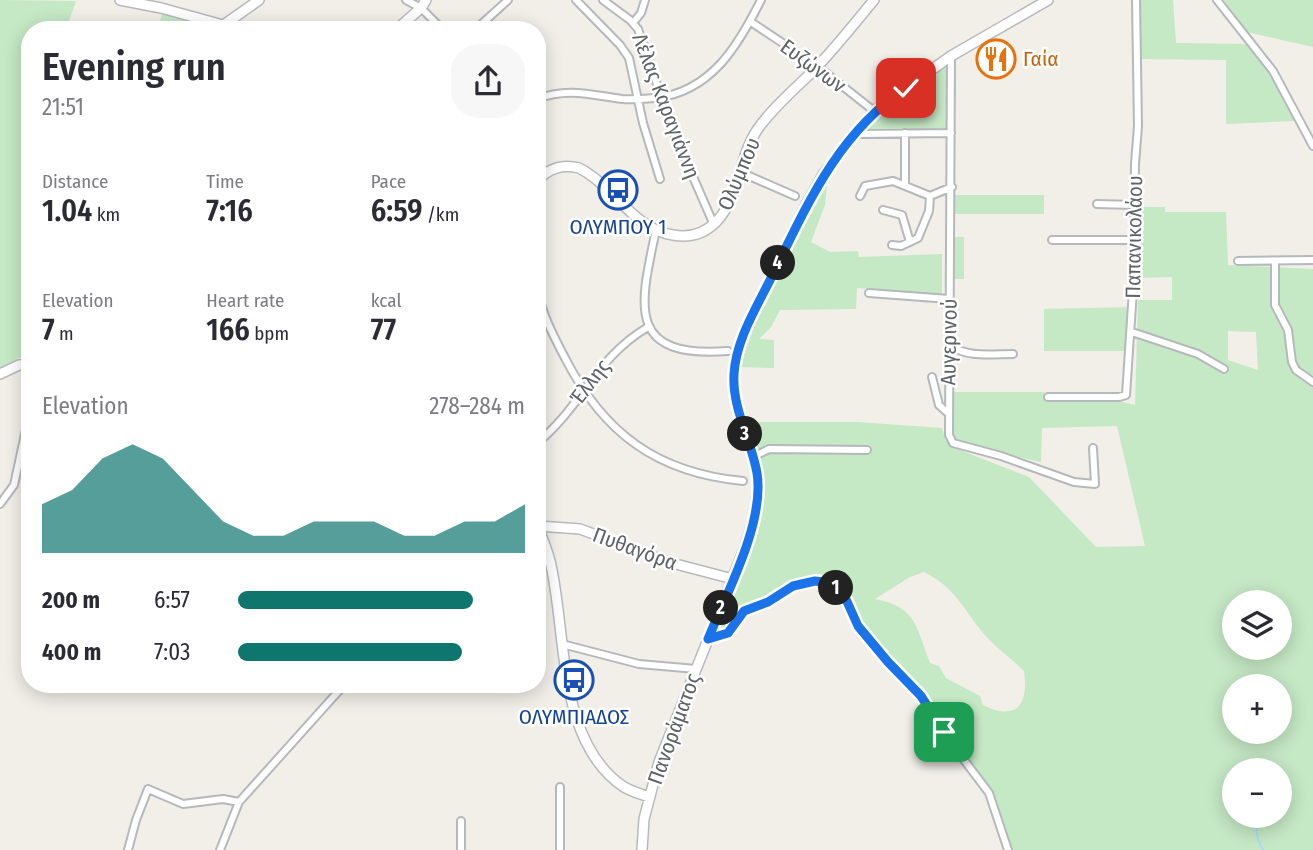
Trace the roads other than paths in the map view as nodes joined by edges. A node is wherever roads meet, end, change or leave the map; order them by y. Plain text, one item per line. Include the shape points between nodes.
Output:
1 (120, 0) edge
2 (259, 0) edge
3 (406, 0) edge
4 (508, 0) edge
5 (576, 0) edge
6 (603, 0) edge
7 (645, 0) edge
8 (761, 0) edge
9 (874, 0) edge
10 (1048, 0) edge
11 (1136, 0) edge
12 (1217, 0) edge
13 (424, 4) edge
14 (202, 21) edge
15 (233, 21) edge
16 (406, 21) edge
17 (436, 21) edge
18 (485, 21) edge
19 (751, 22) junction
20 (633, 23) junction
21 (951, 56) junction
22 (817, 66) junction
23 (546, 97) edge
24 (661, 97) junction
25 (637, 100) junction
26 (874, 111) junction
27 (951, 132) junction
28 (905, 133) junction
29 (854, 134) junction
30 (1313, 146) edge
31 (740, 172) junction
32 (546, 173) edge
33 (660, 179) dead end
34 (905, 184) junction
35 (952, 187) junction
36 (795, 196) dead end
37 (860, 196) dead end
38 (930, 196) junction
39 (1097, 204) dead end
40 (1135, 205) junction
41 (883, 210) dead end
42 (714, 225) junction
43 (656, 230) junction
44 (1052, 240) dead end
45 (1135, 240) junction
46 (911, 242) junction
47 (892, 245) dead end
48 (1313, 260) edge
49 (1238, 261) dead end
50 (1275, 261) junction
51 (869, 293) dead end
52 (950, 299) junction
53 (546, 322) edge
54 (648, 327) junction
55 (1132, 332) junction
56 (950, 345) junction
57 (728, 351) dead end
58 (1013, 354) dead end
59 (19, 365) edge
60 (1224, 369) dead end
61 (0, 374) edge
62 (932, 377) dead end
63 (1313, 382) edge
64 (583, 391) junction
65 (1048, 397) dead end
66 (948, 413) junction
67 (546, 435) edge
68 (1093, 448) dead end
69 (867, 450) dead end
70 (21, 453) edge
71 (753, 457) junction
72 (743, 481) dead end
73 (0, 490) edge
74 (9, 492) junction
75 (0, 504) edge
76 (546, 527) edge
77 (546, 549) edge
78 (733, 579) junction
79 (708, 639) junction
80 (562, 644) junction
81 (696, 669) junction
82 (337, 693) edge
83 (560, 787) dead end
84 (649, 797) junction
85 (239, 802) junction
86 (461, 821) dead end
87 (128, 850) edge
88 (220, 850) edge
89 (461, 850) edge
90 (560, 850) edge
91 (642, 850) edge
92 (1007, 850) edge

1 - 14 street
2 - 15 street
3 - 13 street
4 - 18 street
5 - 25 street, Λέλας Καραγιάννη via 628,55
6 - 20 street, Λέλας Καραγιάννη
7 - 20 street
8 - 19 street
9 - 22 street, Ολύμπου
10 - 21 street, Πανοράματος
11 - 40 street, Παπανικολάου
12 - 30 street via 1273,71
13 - 16 street
13 - 17 street
19 - 22 street, Ευζώνων
19 - 24 street via 717,69 681,92
20 - 24 street, Λέλας Καραγιάννη
21 - 26 street, Πανοράματος
21 - 27 street, Αυγερινού
22 - 26 street, Ευζώνων
22 - 31 street, Ολύμπου via 761,124
23 - 25 street via 566,91
24 - 25 street
24 - 42 street, Λέλας Καραγιάννη
25 - 33 street, Λέλας Καραγιάννη
26 - 29 street, Πανοράματος
27 - 28 street
27 - 35 street, Αυγερινού
28 - 29 street
28 - 34 street
29 - 71 street, Πανοράματος via 806,205 738,349 735,396
31 - 36 street
31 - 42 street, Ολύμπου via 728,206
32 - 43 street, Ολύμπου via 581,169
34 - 37 street via 872,183
34 - 38 street
35 - 38 street
35 - 52 street, Αυγερινού
38 - 46 street via 921,234
39 - 40 street
40 - 45 street, Παπανικολάου
41 - 46 street via 902,215
42 - 43 street, Ολύμπου via 689,236
43 - 54 street via 644,301
44 - 45 street
45 - 55 street, Παπανικολάου
46 - 47 street
48 - 50 street
49 - 50 street
50 - 63 street via 1275,305 1287,330 1292,362
51 - 52 street
52 - 56 street, Αυγερινού
53 - 64 street
54 - 57 street via 678,350
54 - 64 street, Έλλης via 610,356
55 - 60 street via 1198,354
55 - 65 street, Παπανικολάου via 1124,397
56 - 58 street via 967,354
56 - 66 street, Αυγερινού
59 - 61 street
62 - 66 street via 939,405
64 - 67 street, Έλλης
64 - 72 street via 649,454 692,473
66 - 68 street, Αυγερινού via 948,435 953,443 1073,482 1095,484
69 - 71 street via 769,449
70 - 74 street
71 - 78 street, Πανοράματος via 757,508
73 - 74 street
74 - 75 street
76 - 78 street, Πυθαγόρα via 580,529 661,560
77 - 80 street
78 - 79 street, Πανοράματος
79 - 81 street, Πανοράματος
79 - 92 street via 728,633 744,611 793,586 831,583 845,597 858,626 921,696 989,793
80 - 81 street via 639,664
80 - 84 street via 578,718 592,752 621,785
81 - 84 street, Πανοράματος
82 - 85 street
83 - 90 street
84 - 91 street, Πανοράματος
85 - 87 street via 223,799 183,804 148,789
85 - 88 street
86 - 89 street

